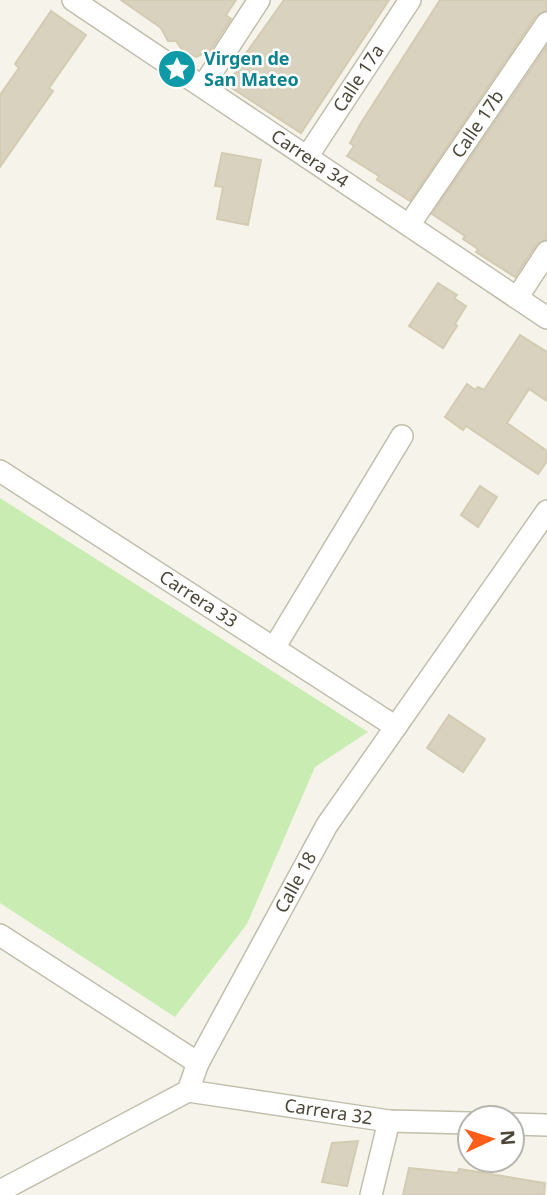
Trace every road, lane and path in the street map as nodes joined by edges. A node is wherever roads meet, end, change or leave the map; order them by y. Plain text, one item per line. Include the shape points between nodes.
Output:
1 (73, 0) edge
2 (259, 0) edge
3 (410, 0) edge
4 (101, 8) edge
5 (547, 23) edge
6 (203, 86) junction
7 (307, 157) junction
8 (409, 225) junction
9 (547, 252) edge
10 (517, 298) junction
11 (547, 318) edge
12 (402, 436) dead end
13 (0, 471) edge
14 (547, 511) edge
15 (539, 540) edge
16 (274, 648) junction
17 (396, 727) junction
18 (0, 935) edge
19 (198, 1063) junction
20 (188, 1091) junction
21 (389, 1121) junction
22 (456, 1123) edge
23 (526, 1124) edge
24 (547, 1125) edge
25 (0, 1191) edge
26 (371, 1195) edge

1 - 4 street, Carrera 34
2 - 6 street
3 - 7 street, Calle 17a
4 - 6 street, Carrera 34
5 - 8 street, Calle 17b
6 - 7 street, Carrera 34
7 - 8 street, Carrera 34
8 - 10 street, Carrera 34
9 - 10 street
10 - 11 street, Carrera 34
12 - 16 street
13 - 16 street, Carrera 33
14 - 15 street, Calle 18
15 - 17 street, Calle 18
16 - 17 street, Carrera 33
17 - 19 street, Calle 18 via 327,825
18 - 19 street
19 - 20 street, Calle 18
20 - 21 street, Carrera 32
20 - 25 street
21 - 22 street, Carrera 32
21 - 26 street
23 - 24 street

